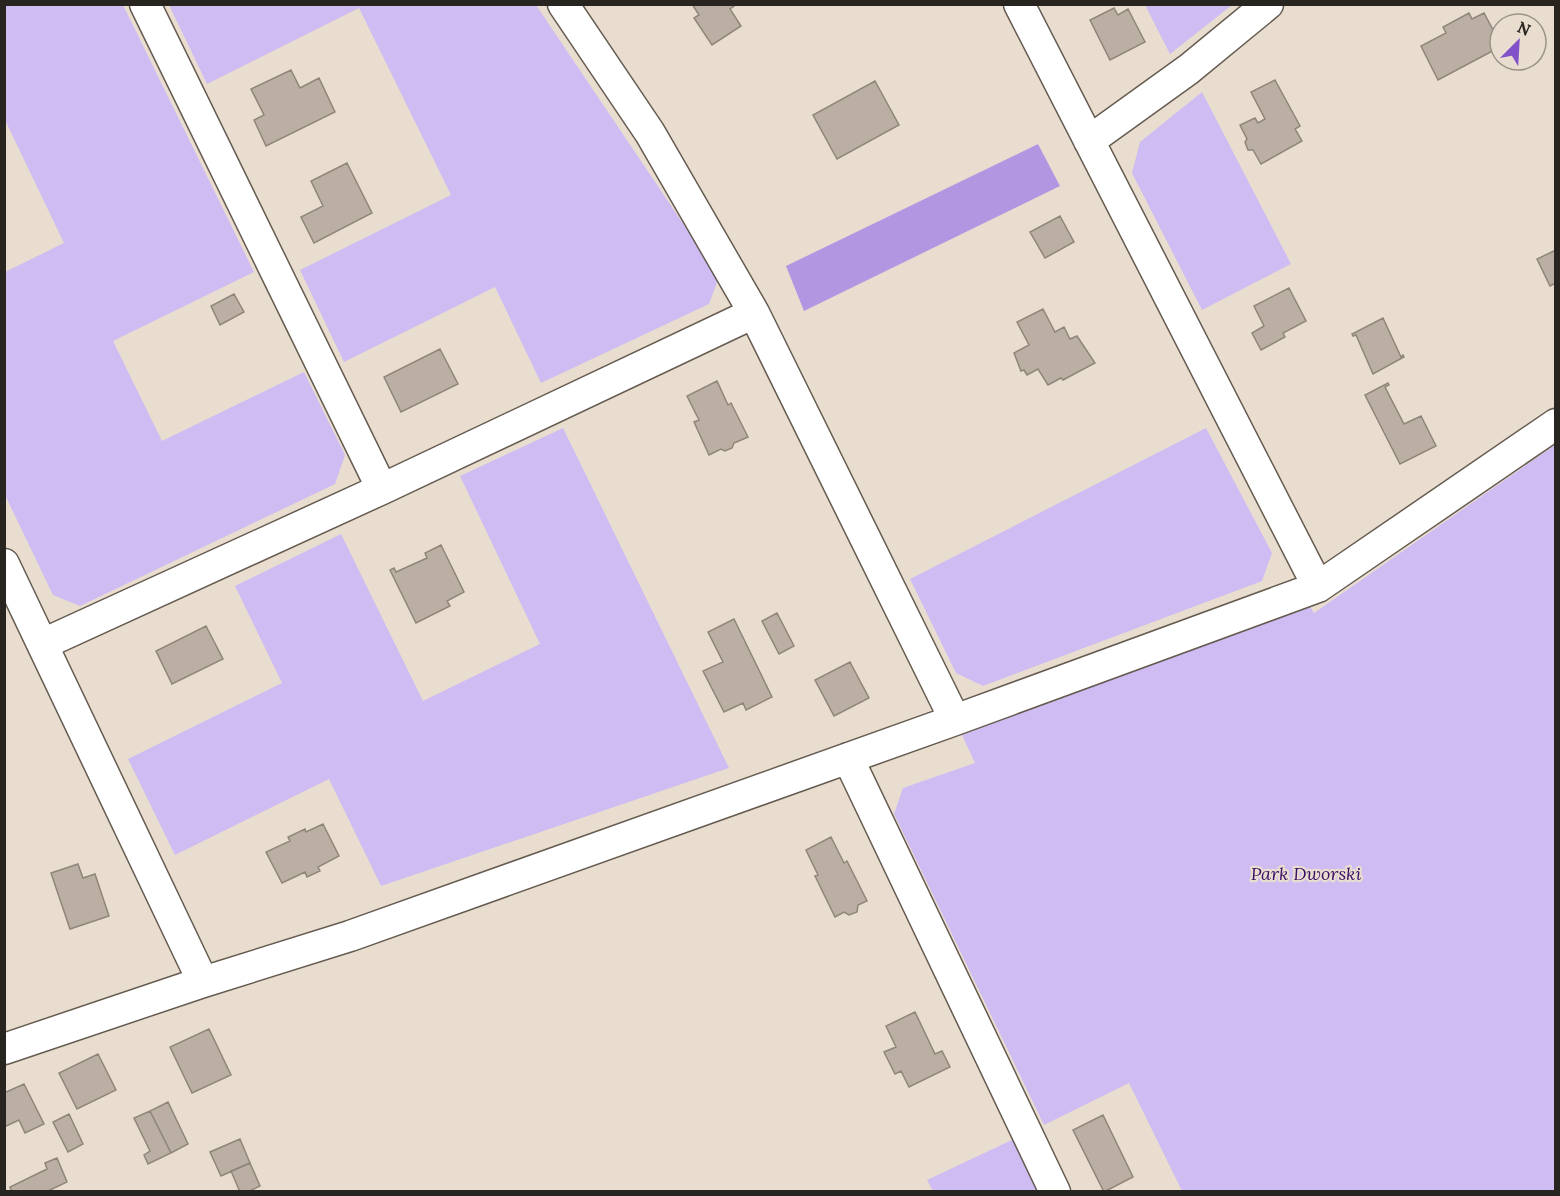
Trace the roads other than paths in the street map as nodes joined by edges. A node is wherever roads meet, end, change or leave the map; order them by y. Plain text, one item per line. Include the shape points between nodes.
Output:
1 (145, 4) edge
2 (562, 4) edge
3 (1019, 4) edge
4 (1268, 4) edge
5 (1089, 141) junction
6 (754, 314) junction
7 (1556, 424) edge
8 (382, 489) junction
9 (4, 564) edge
10 (1318, 587) junction
11 (43, 644) junction
12 (955, 720) junction
13 (848, 758) junction
14 (203, 982) junction
15 (4, 1050) edge
16 (1055, 1191) edge

1 - 8 street
2 - 6 street via 650,133
3 - 5 street
4 - 5 street via 1189,69
5 - 10 street
6 - 8 street
6 - 12 street
7 - 10 street
8 - 11 street
9 - 11 street
10 - 12 street
11 - 14 street
12 - 13 street
13 - 14 street via 350,936
13 - 16 street
14 - 15 street

